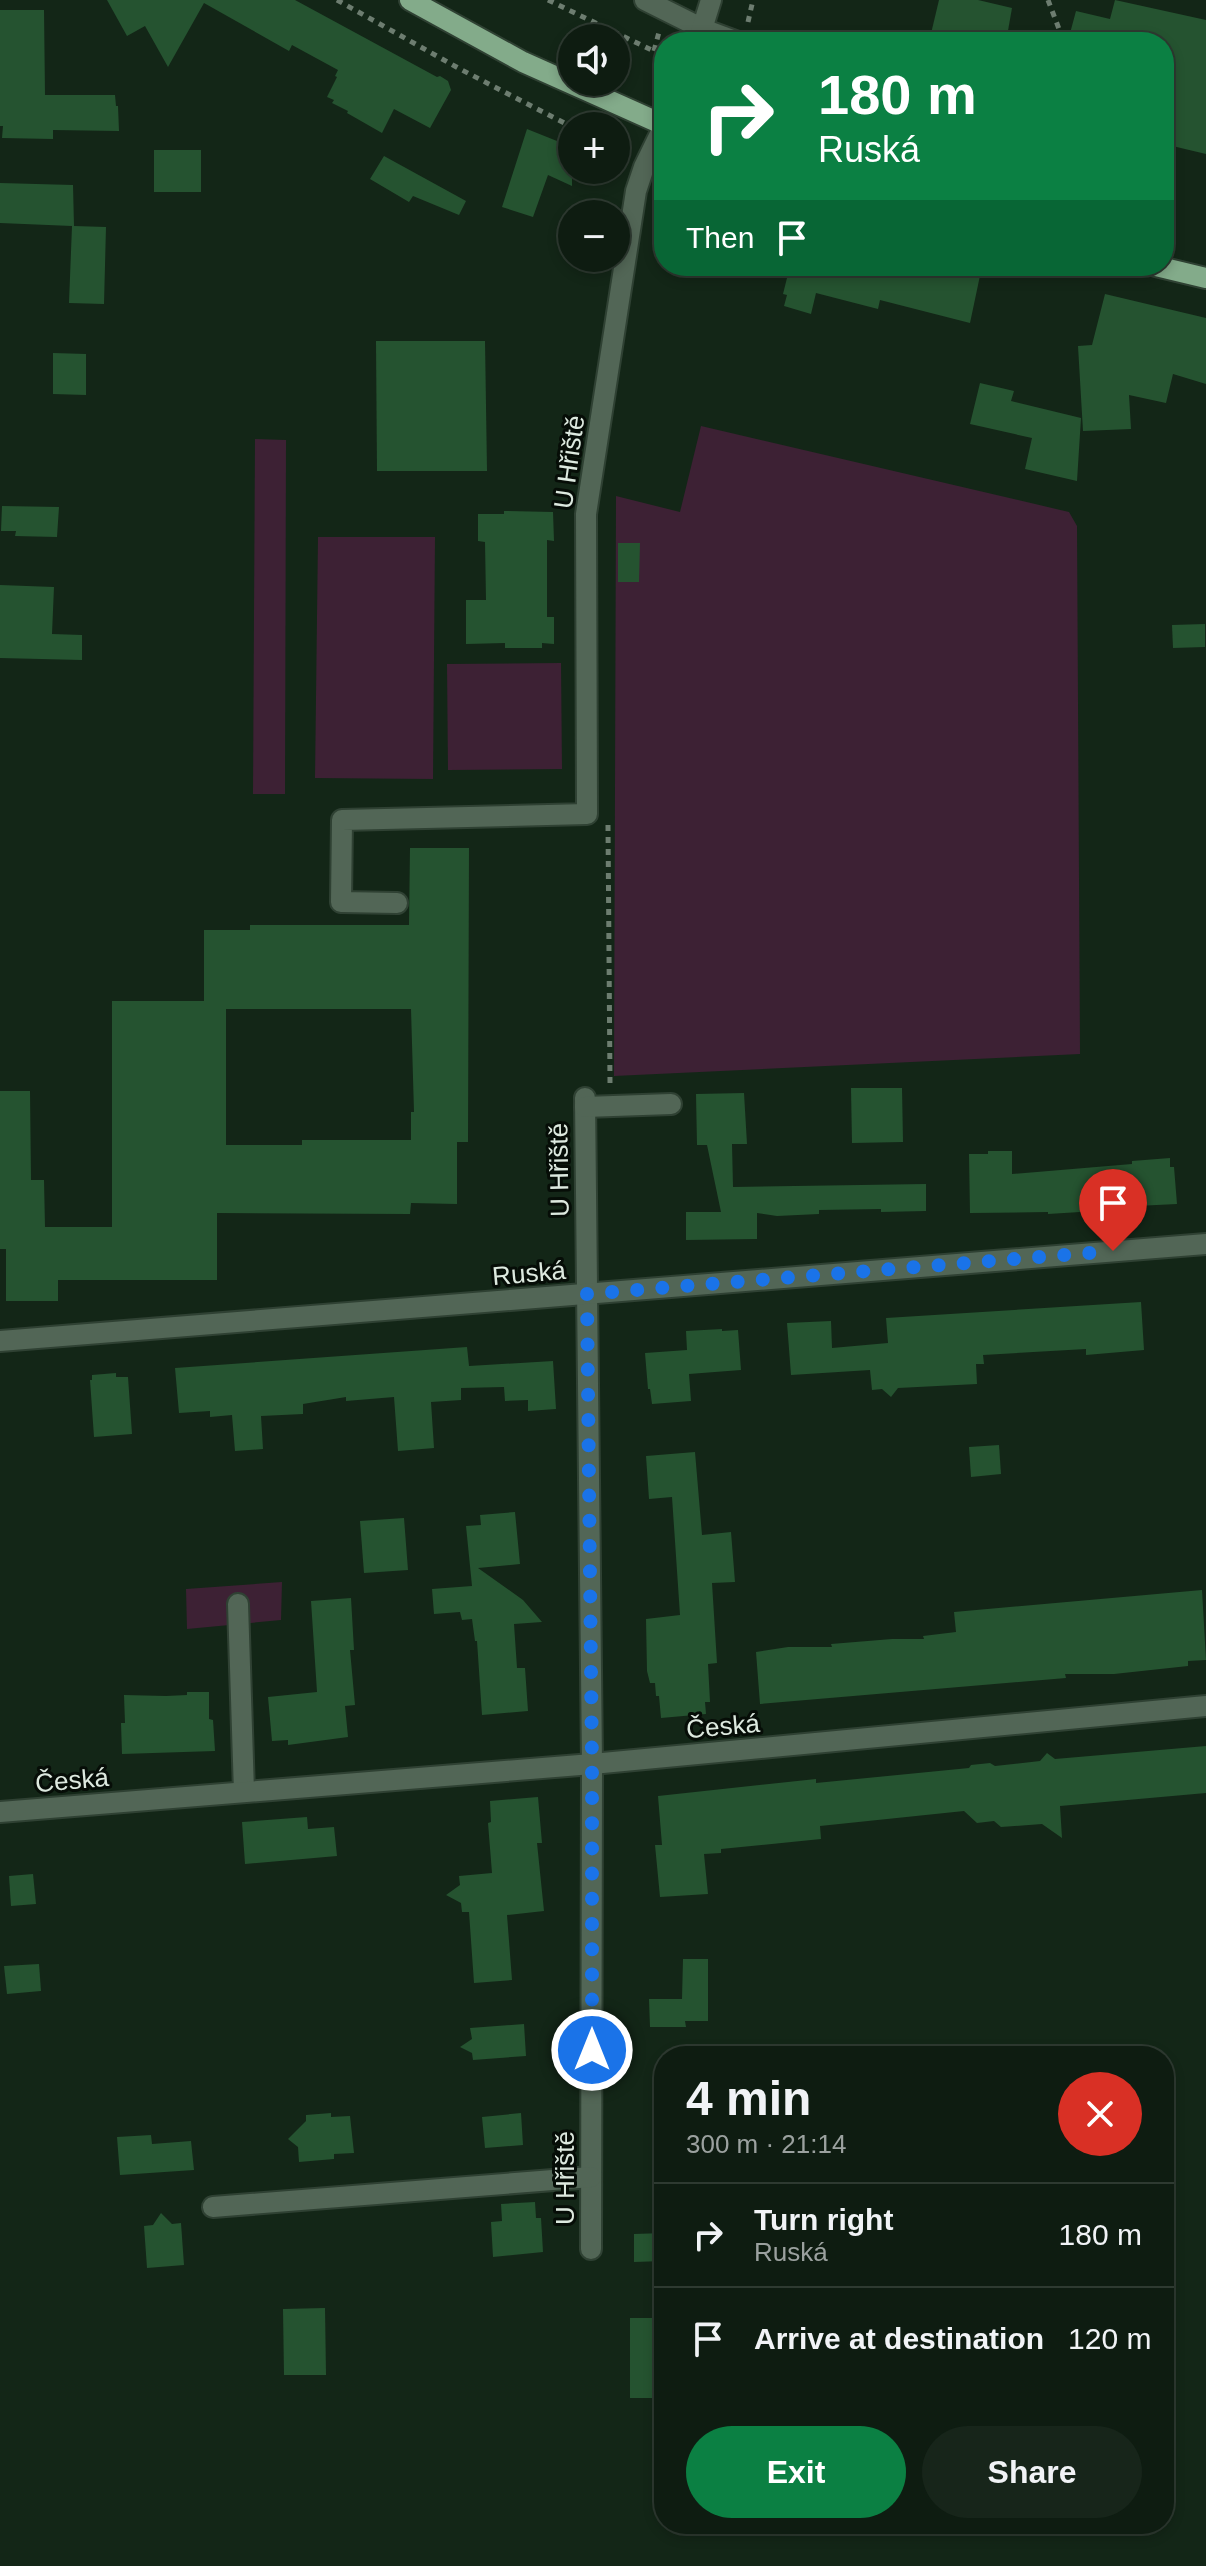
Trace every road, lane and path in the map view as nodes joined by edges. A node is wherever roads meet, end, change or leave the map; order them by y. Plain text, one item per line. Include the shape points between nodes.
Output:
1 (337, 0) edge
2 (410, 0) edge
3 (548, 0) edge
4 (645, 0) edge
5 (711, 0) edge
6 (1048, 0) edge
7 (695, 32) edge
8 (701, 32) edge
9 (1060, 32) edge
10 (654, 51) edge
11 (558, 120) edge
12 (654, 121) edge
13 (654, 146) edge
14 (1174, 270) edge
15 (1206, 278) edge
16 (608, 811) dead end
17 (397, 903) dead end
18 (671, 1104) dead end
19 (610, 1106) junction
20 (1206, 1244) edge
21 (587, 1294) junction
22 (0, 1341) edge
23 (238, 1604) dead end
24 (1206, 1706) edge
25 (592, 1764) junction
26 (244, 1792) junction
27 (0, 1812) edge
28 (591, 2177) junction
29 (213, 2207) dead end
30 (591, 2249) dead end

1 - 11 path
2 - 12 main road via 523,62
3 - 10 path
4 - 7 street
5 - 8 street
6 - 9 path
13 - 17 street, U Hřiště via 636,191 586,514 587,814 342,820 341,902
14 - 15 main road
16 - 19 path
18 - 19 street
19 - 21 street, U Hřiště via 585,1103
20 - 21 street, Ruská
21 - 22 street, Ruská
21 - 25 street, U Hřiště
23 - 26 street
24 - 25 street, Česká
25 - 26 street, Česká
25 - 28 street, U Hřiště
26 - 27 street, Česká
28 - 29 street
28 - 30 street, U Hřiště

